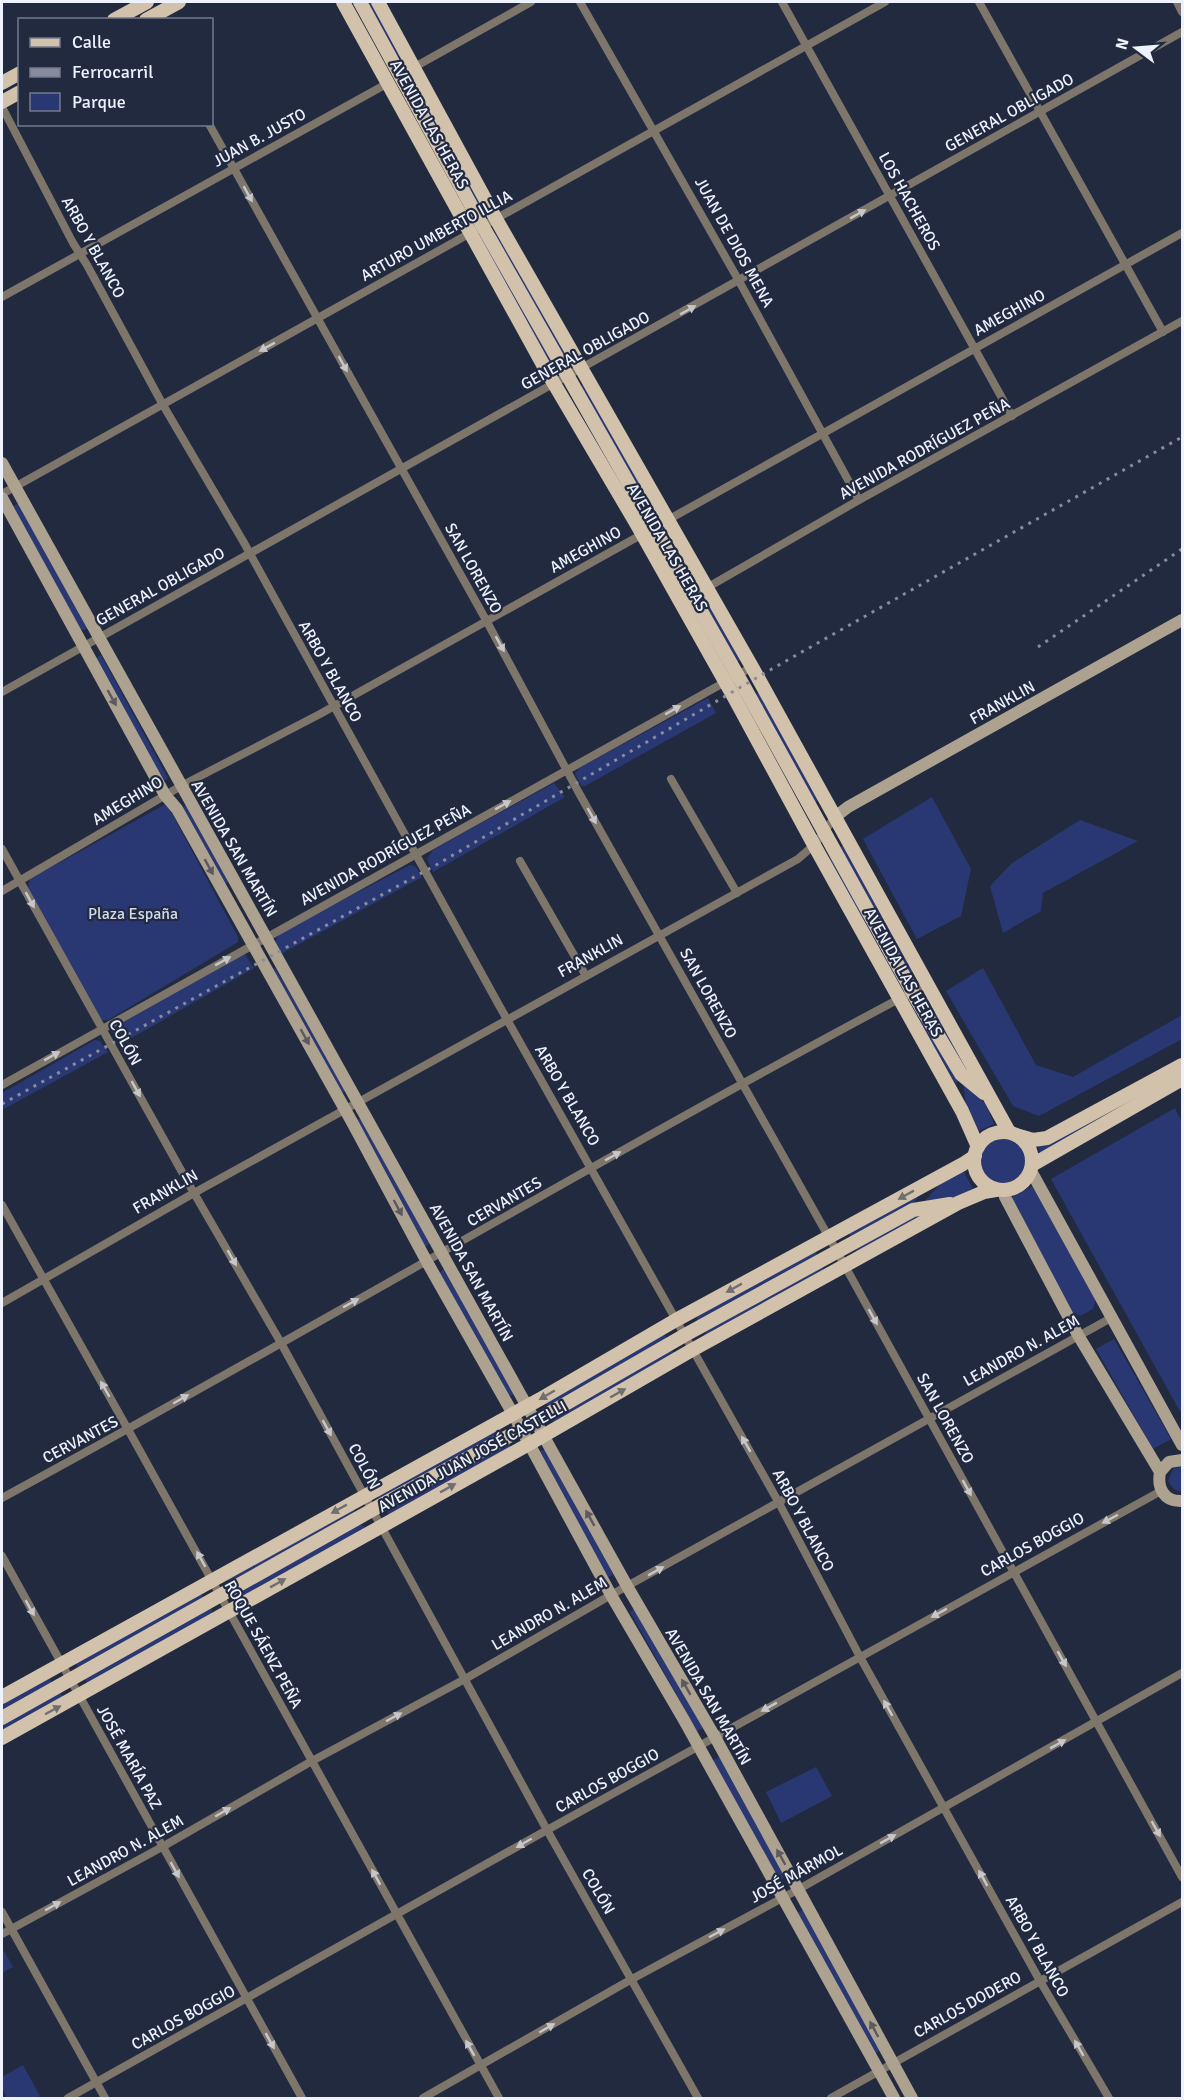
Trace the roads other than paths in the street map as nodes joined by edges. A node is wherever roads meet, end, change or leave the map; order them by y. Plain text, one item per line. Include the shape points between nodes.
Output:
1 (143, 2) edge
2 (178, 2) edge
3 (343, 2) edge
4 (360, 2) edge
5 (378, 2) edge
6 (531, 2) edge
7 (580, 2) edge
8 (782, 2) edge
9 (885, 2) edge
10 (979, 2) edge
11 (1177, 2) edge
12 (1182, 12) edge
13 (117, 18) edge
14 (148, 18) edge
15 (150, 18) edge
16 (1182, 32) edge
17 (806, 46) junction
18 (415, 67) junction
19 (18, 74) edge
20 (401, 75) junction
21 (2, 83) edge
22 (388, 83) junction
23 (18, 93) edge
24 (2, 102) edge
25 (2, 107) edge
26 (1041, 112) junction
27 (210, 126) edge
28 (654, 131) junction
29 (233, 168) junction
30 (890, 196) junction
31 (496, 219) junction
32 (477, 229) junction
33 (1182, 233) edge
34 (81, 254) junction
35 (1126, 265) junction
36 (740, 280) junction
37 (2, 297) edge
38 (318, 318) junction
39 (1182, 321) edge
40 (1163, 332) junction
41 (975, 349) junction
42 (582, 369) junction
43 (568, 376) junction
44 (555, 384) junction
45 (163, 405) junction
46 (1012, 416) junction
47 (823, 434) junction
48 (2, 463) edge
49 (401, 470) junction
50 (15, 487) junction
51 (2, 496) edge
52 (859, 500) junction
53 (668, 520) junction
54 (648, 531) junction
55 (249, 554) junction
56 (706, 588) junction
57 (687, 600) junction
58 (486, 620) junction
59 (1182, 620) edge
60 (98, 639) junction
61 (85, 646) junction
62 (752, 667) junction
63 (731, 678) junction
64 (2, 693) edge
65 (333, 707) junction
66 (567, 770) junction
67 (671, 779) dead end
68 (181, 786) junction
69 (165, 795) junction
70 (835, 818) junction
71 (824, 832) junction
72 (814, 845) junction
73 (2, 849) edge
74 (416, 854) junction
75 (520, 861) dead end
76 (19, 881) junction
77 (238, 887) junction
78 (2, 891) edge
79 (737, 893) junction
80 (225, 894) junction
81 (660, 935) junction
82 (267, 936) junction
83 (253, 944) junction
84 (586, 976) junction
85 (927, 984) junction
86 (913, 992) junction
87 (900, 999) junction
88 (508, 1020) junction
89 (102, 1029) junction
90 (1182, 1065) edge
91 (961, 1074) junction
92 (1182, 1079) edge
93 (743, 1084) junction
94 (2, 1085) edge
95 (990, 1098) junction
96 (358, 1103) junction
97 (345, 1110) junction
98 (962, 1111) junction
99 (1012, 1134) junction
100 (976, 1151) junction
101 (592, 1168) junction
102 (1031, 1168) junction
103 (945, 1174) junction
104 (1000, 1190) junction
105 (194, 1193) junction
106 (958, 1203) junction
107 (2, 1205) edge
108 (913, 1210) junction
109 (828, 1237) junction
110 (837, 1252) junction
111 (443, 1253) junction
112 (427, 1262) junction
113 (845, 1266) junction
114 (43, 1280) junction
115 (2, 1303) edge
116 (1111, 1318) junction
117 (676, 1320) junction
118 (685, 1335) junction
119 (1078, 1335) junction
120 (280, 1343) junction
121 (692, 1350) junction
122 (528, 1406) junction
123 (513, 1414) junction
124 (929, 1418) junction
125 (536, 1421) junction
126 (522, 1429) junction
127 (129, 1430) junction
128 (544, 1435) junction
129 (529, 1444) junction
130 (1182, 1445) edge
131 (1180, 1458) edge
132 (1160, 1472) junction
133 (363, 1495) junction
134 (2, 1498) edge
135 (1174, 1501) edge
136 (779, 1503) junction
137 (372, 1511) junction
138 (380, 1526) junction
139 (2, 1556) edge
140 (1013, 1571) junction
141 (212, 1580) junction
142 (627, 1586) junction
143 (611, 1595) junction
144 (220, 1596) junction
145 (229, 1611) junction
146 (860, 1657) junction
147 (61, 1664) junction
148 (1182, 1673) edge
149 (465, 1679) junction
150 (70, 1680) junction
151 (79, 1696) junction
152 (2, 1697) edge
153 (2, 1718) edge
154 (1097, 1723) junction
155 (715, 1737) junction
156 (2, 1738) edge
157 (699, 1747) junction
158 (312, 1761) junction
159 (944, 1808) junction
160 (547, 1830) junction
161 (162, 1846) junction
162 (1182, 1877) edge
163 (799, 1889) junction
164 (784, 1897) junction
165 (1182, 1902) edge
166 (2, 1912) edge
167 (397, 1916) junction
168 (11, 1929) junction
169 (2, 1934) edge
170 (632, 1979) junction
171 (1040, 1981) junction
172 (247, 1999) junction
173 (893, 2064) junction
174 (481, 2066) junction
175 (879, 2071) junction
176 (96, 2082) junction
177 (68, 2098) edge
178 (105, 2098) edge
179 (302, 2098) edge
180 (423, 2098) edge
181 (499, 2098) edge
182 (698, 2098) edge
183 (831, 2098) edge
184 (894, 2098) edge
185 (912, 2098) edge
186 (1109, 2098) edge

1 - 13 main road
1 - 14 street
2 - 15 main road
3 - 22 main road, AVENIDA LAS HERAS
4 - 20 main road, AVENIDA LAS HERAS
5 - 18 main road, AVENIDA LAS HERAS
6 - 18 street, JUAN B. JUSTO
7 - 28 street, JUAN DE DIOS MENA
8 - 17 street, LOS HACHEROS
9 - 17 street, ARTURO UMBERTO ILLIA
10 - 26 street
11 - 12 street
16 - 26 street, GENERAL OBLIGADO
17 - 28 street, ARTURO UMBERTO ILLIA
17 - 30 street, LOS HACHEROS
18 - 20 street, JUAN B. JUSTO
18 - 31 main road, AVENIDA LAS HERAS
19 - 21 main road
20 - 22 street, JUAN B. JUSTO
20 - 32 main road, AVENIDA LAS HERAS
22 - 29 street, JUAN B. JUSTO
22 - 32 main road, AVENIDA LAS HERAS
23 - 24 main road
25 - 34 street, ARBO Y BLANCO
26 - 30 street, GENERAL OBLIGADO
26 - 35 street
27 - 29 street, SAN LORENZO
28 - 31 street, ARTURO UMBERTO ILLIA
28 - 36 street, JUAN DE DIOS MENA
29 - 34 street, JUAN B. JUSTO
29 -> 38 street, SAN LORENZO
36 -> 30 street, GENERAL OBLIGADO
30 - 41 street, LOS HACHEROS
31 - 32 street, ARTURO UMBERTO ILLIA
31 - 42 main road, AVENIDA LAS HERAS
32 - 38 street, ARTURO UMBERTO ILLIA
32 - 43 main road, AVENIDA LAS HERAS
32 - 44 main road, AVENIDA LAS HERAS
33 - 35 street, AMEGHINO
34 - 37 street, JUAN B. JUSTO
34 - 45 street, ARBO Y BLANCO
35 - 40 street
35 - 41 street, AMEGHINO
42 -> 36 street, GENERAL OBLIGADO
36 - 47 street, JUAN DE DIOS MENA
38 -> 45 street, ARTURO UMBERTO ILLIA
38 -> 49 street, SAN LORENZO
39 - 40 street, AVENIDA RODRÍGUEZ PEÑA
40 - 46 street, AVENIDA RODRÍGUEZ PEÑA
41 - 46 street, LOS HACHEROS
41 - 47 street, AMEGHINO
42 - 43 street, GENERAL OBLIGADO
42 - 53 main road, AVENIDA LAS HERAS
43 - 44 street, GENERAL OBLIGADO
43 - 54 main road, AVENIDA LAS HERAS
44 - 49 street, GENERAL OBLIGADO
44 - 54 main road, AVENIDA LAS HERAS
45 - 50 street, ARTURO UMBERTO ILLIA
45 - 55 street, ARBO Y BLANCO
46 - 52 street, AVENIDA RODRÍGUEZ PEÑA
47 - 52 street, JUAN DE DIOS MENA
47 - 53 street, AMEGHINO
48 - 50 main road, AVENIDA SAN MARTÍN
49 - 55 street, GENERAL OBLIGADO
49 - 58 street, SAN LORENZO
50 - 51 street, ARTURO UMBERTO ILLIA
50 - 60 main road, AVENIDA SAN MARTÍN
51 - 61 main road, AVENIDA SAN MARTÍN
52 - 56 street, AVENIDA RODRÍGUEZ PEÑA
53 - 54 street, AMEGHINO
53 - 56 main road, AVENIDA LAS HERAS
54 - 57 main road, AVENIDA LAS HERAS
54 - 58 street, AMEGHINO
55 - 60 street, GENERAL OBLIGADO
55 - 65 street, ARBO Y BLANCO
56 - 57 street, AVENIDA RODRÍGUEZ PEÑA
56 - 62 main road, AVENIDA LAS HERAS
57 - 63 main road, AVENIDA LAS HERAS
58 - 65 street, AMEGHINO
58 -> 66 street, SAN LORENZO
59 - 70 main road, FRANKLIN via 848,807
60 - 61 street, GENERAL OBLIGADO
60 - 68 main road, AVENIDA SAN MARTÍN
61 - 64 street, GENERAL OBLIGADO
61 -> 69 main road, AVENIDA SAN MARTÍN
62 - 63 street, AVENIDA RODRÍGUEZ PEÑA
62 - 70 main road, AVENIDA LAS HERAS
66 -> 63 street, AVENIDA RODRÍGUEZ PEÑA
63 - 71 main road, AVENIDA LAS HERAS
63 - 72 main road, AVENIDA LAS HERAS
65 - 68 street, AMEGHINO
65 - 74 street, ARBO Y BLANCO
74 -> 66 street, AVENIDA RODRÍGUEZ PEÑA
66 -> 81 street, SAN LORENZO
67 - 79 street
68 - 69 street, AMEGHINO
68 - 77 main road, AVENIDA SAN MARTÍN
69 - 76 street, AMEGHINO
69 -> 80 main road, AVENIDA SAN MARTÍN via 177,809
70 - 71 street, FRANKLIN
70 - 85 main road, AVENIDA LAS HERAS
71 - 72 street, FRANKLIN
71 - 86 main road, AVENIDA LAS HERAS
72 - 79 street, FRANKLIN via 798,859
72 - 87 main road, AVENIDA LAS HERAS
73 - 76 street, COLÓN
74 - 82 street, AVENIDA RODRÍGUEZ PEÑA
74 - 88 street, ARBO Y BLANCO
75 - 84 street
76 - 78 street, AMEGHINO
76 -> 89 street, COLÓN
77 - 80 main road
77 - 82 main road, AVENIDA SAN MARTÍN
79 - 81 street, FRANKLIN
80 - 83 main road, AVENIDA SAN MARTÍN
81 - 84 street, FRANKLIN
81 - 93 street, SAN LORENZO
82 - 83 street, AVENIDA RODRÍGUEZ PEÑA
82 - 96 main road, AVENIDA SAN MARTÍN
89 -> 83 street, AVENIDA RODRÍGUEZ PEÑA
83 -> 97 main road, AVENIDA SAN MARTÍN
84 - 88 street, FRANKLIN
85 - 86 street, CERVANTES
85 - 95 main road, AVENIDA LAS HERAS
86 - 87 street, CERVANTES
86 - 91 main road, AVENIDA LAS HERAS
87 - 93 street, CERVANTES
87 - 98 main road, AVENIDA LAS HERAS
88 - 96 street, FRANKLIN
88 - 101 street, ARBO Y BLANCO
94 -> 89 street, AVENIDA RODRÍGUEZ PEÑA
89 -> 105 street, COLÓN
90 - 99 main road via 1047,1138 1033,1140
91 - 95 main road, AVENIDA LAS HERAS
91 - 98 main road, AVENIDA LAS HERAS
92 - 102 main road
101 -> 93 street, CERVANTES
93 - 109 street, SAN LORENZO
95 - 99 main road, AVENIDA LAS HERAS
96 - 97 street, FRANKLIN
96 - 111 main road, AVENIDA SAN MARTÍN
97 - 105 street, FRANKLIN
97 -> 112 main road, AVENIDA SAN MARTÍN
98 - 100 main road, AVENIDA LAS HERAS
99 - 100 main road via 991,1135
99 - 102 main road via 1029,1147
100 - 103 main road, AVENIDA JUAN JOSÉ CASTELLI
100 - 104 main road via 979,1177 986,1185
101 - 111 street, CERVANTES
101 - 117 street, ARBO Y BLANCO
102 - 104 main road via 1017,1187
102 - 116 main road
103 - 108 main road, AVENIDA JUAN JOSÉ CASTELLI
103 -> 109 main road, AVENIDA JUAN JOSÉ CASTELLI
104 - 106 main road, AVENIDA JUAN JOSÉ CASTELLI
104 - 119 main road
105 - 114 street, FRANKLIN
105 -> 120 street, COLÓN
106 - 108 main road, AVENIDA JUAN JOSÉ CASTELLI
106 - 113 main road, AVENIDA JUAN JOSÉ CASTELLI
107 - 114 street, ROQUE SÁENZ PEÑA
108 - 110 main road, AVENIDA JUAN JOSÉ CASTELLI
109 - 110 street, SAN LORENZO
109 -> 117 main road, AVENIDA JUAN JOSÉ CASTELLI
110 - 113 street, SAN LORENZO
110 - 118 main road, AVENIDA JUAN JOSÉ CASTELLI
111 - 112 street, CERVANTES
111 - 122 main road, AVENIDA SAN MARTÍN
120 -> 112 street, CERVANTES
112 - 123 main road, AVENIDA SAN MARTÍN
113 - 121 main road, AVENIDA JUAN JOSÉ CASTELLI
113 -> 124 street, SAN LORENZO
114 - 115 street, FRANKLIN
127 -> 114 street, ROQUE SÁENZ PEÑA
116 - 119 street, LEANDRO N. ALEM
116 - 130 main road
117 - 118 street, ARBO Y BLANCO
117 -> 122 main road, AVENIDA JUAN JOSÉ CASTELLI
118 - 121 street, ARBO Y BLANCO
118 - 125 main road, AVENIDA JUAN JOSÉ CASTELLI
119 - 124 street, LEANDRO N. ALEM
119 - 132 main road
127 -> 120 street, CERVANTES
120 -> 133 street, COLÓN
128 -> 121 main road, AVENIDA JUAN JOSÉ CASTELLI
136 -> 121 street, ARBO Y BLANCO
122 - 123 main road, AVENIDA JUAN JOSÉ CASTELLI
122 - 125 main road, AVENIDA SAN MARTÍN
123 - 126 main road, AVENIDA SAN MARTÍN
123 - 133 main road, AVENIDA JUAN JOSÉ CASTELLI
124 - 136 street, LEANDRO N. ALEM
124 -> 140 street, SAN LORENZO
125 - 126 main road, AVENIDA JUAN JOSÉ CASTELLI
125 - 128 main road, AVENIDA SAN MARTÍN
126 - 129 main road, AVENIDA SAN MARTÍN
126 - 137 main road, AVENIDA JUAN JOSÉ CASTELLI
127 - 134 street, CERVANTES
141 -> 127 street, ROQUE SÁENZ PEÑA
128 - 129 main road, AVENIDA JUAN JOSÉ CASTELLI
142 -> 128 main road, AVENIDA SAN MARTÍN
138 -> 129 main road, AVENIDA JUAN JOSÉ CASTELLI
129 - 143 main road, AVENIDA SAN MARTÍN
131 - 132 main road
132 - 135 main road via 1159,1482
133 - 137 street, COLÓN
133 -> 141 main road, AVENIDA JUAN JOSÉ CASTELLI
135 -> 140 street, CARLOS BOGGIO
142 -> 136 street, LEANDRO N. ALEM
136 - 146 street, ARBO Y BLANCO
137 - 138 street, COLÓN
137 - 144 main road, AVENIDA JUAN JOSÉ CASTELLI
145 -> 138 main road, AVENIDA JUAN JOSÉ CASTELLI
138 - 149 street, COLÓN
139 -> 147 street, JOSÉ MARÍA PAZ
140 -> 146 street, CARLOS BOGGIO
140 -> 154 street, SAN LORENZO
141 - 144 street, ROQUE SÁENZ PEÑA
141 - 147 main road, AVENIDA JUAN JOSÉ CASTELLI
142 - 143 street, LEANDRO N. ALEM
155 -> 142 main road, AVENIDA SAN MARTÍN
143 - 149 street, LEANDRO N. ALEM
143 - 157 main road, AVENIDA SAN MARTÍN
144 - 145 street, ROQUE SÁENZ PEÑA
144 - 150 main road, AVENIDA JUAN JOSÉ CASTELLI
145 - 151 main road, AVENIDA JUAN JOSÉ CASTELLI
145 - 158 street, ROQUE SÁENZ PEÑA
146 -> 155 street, CARLOS BOGGIO
159 -> 146 street, ARBO Y BLANCO
147 - 150 street, JOSÉ MARÍA PAZ
147 - 152 main road, AVENIDA JUAN JOSÉ CASTELLI
148 - 154 street, JOSÉ MÁRMOL
158 -> 149 street, LEANDRO N. ALEM
149 - 160 street, COLÓN
150 - 151 street, JOSÉ MARÍA PAZ
150 - 153 main road, AVENIDA JUAN JOSÉ CASTELLI
156 -> 151 main road, AVENIDA JUAN JOSÉ CASTELLI
151 - 161 street, JOSÉ MARÍA PAZ
159 -> 154 street, JOSÉ MÁRMOL
154 -> 162 street, SAN LORENZO
155 - 157 street, CARLOS BOGGIO
163 -> 155 main road, AVENIDA SAN MARTÍN
157 - 160 street, CARLOS BOGGIO
157 - 164 main road, AVENIDA SAN MARTÍN
161 -> 158 street, LEANDRO N. ALEM
167 -> 158 street, ROQUE SÁENZ PEÑA
163 -> 159 street, JOSÉ MÁRMOL
171 -> 159 street, ARBO Y BLANCO
160 -> 167 street, CARLOS BOGGIO
160 - 170 street, COLÓN
168 -> 161 street, LEANDRO N. ALEM
161 -> 172 street, JOSÉ MARÍA PAZ
163 - 164 street, JOSÉ MÁRMOL
173 -> 163 main road, AVENIDA SAN MARTÍN
170 -> 164 street, JOSÉ MÁRMOL
164 - 175 main road, AVENIDA SAN MARTÍN
165 - 171 street, CARLOS DODERO
166 - 168 street
167 - 172 street, CARLOS BOGGIO
174 -> 167 street, ROQUE SÁENZ PEÑA
168 - 169 street, LEANDRO N. ALEM
168 - 176 street
174 -> 170 street, JOSÉ MÁRMOL
170 - 182 street, COLÓN
171 - 173 street, CARLOS DODERO
186 -> 171 street, ARBO Y BLANCO
172 - 176 street, CARLOS BOGGIO
172 -> 179 street, JOSÉ MARÍA PAZ
173 - 175 street, CARLOS DODERO
173 - 185 main road, AVENIDA SAN MARTÍN
174 - 180 street, JOSÉ MÁRMOL
174 - 181 street, ROQUE SÁENZ PEÑA
175 - 183 street, CARLOS DODERO
175 - 184 main road, AVENIDA SAN MARTÍN
176 - 177 street, CARLOS BOGGIO
176 - 178 street

